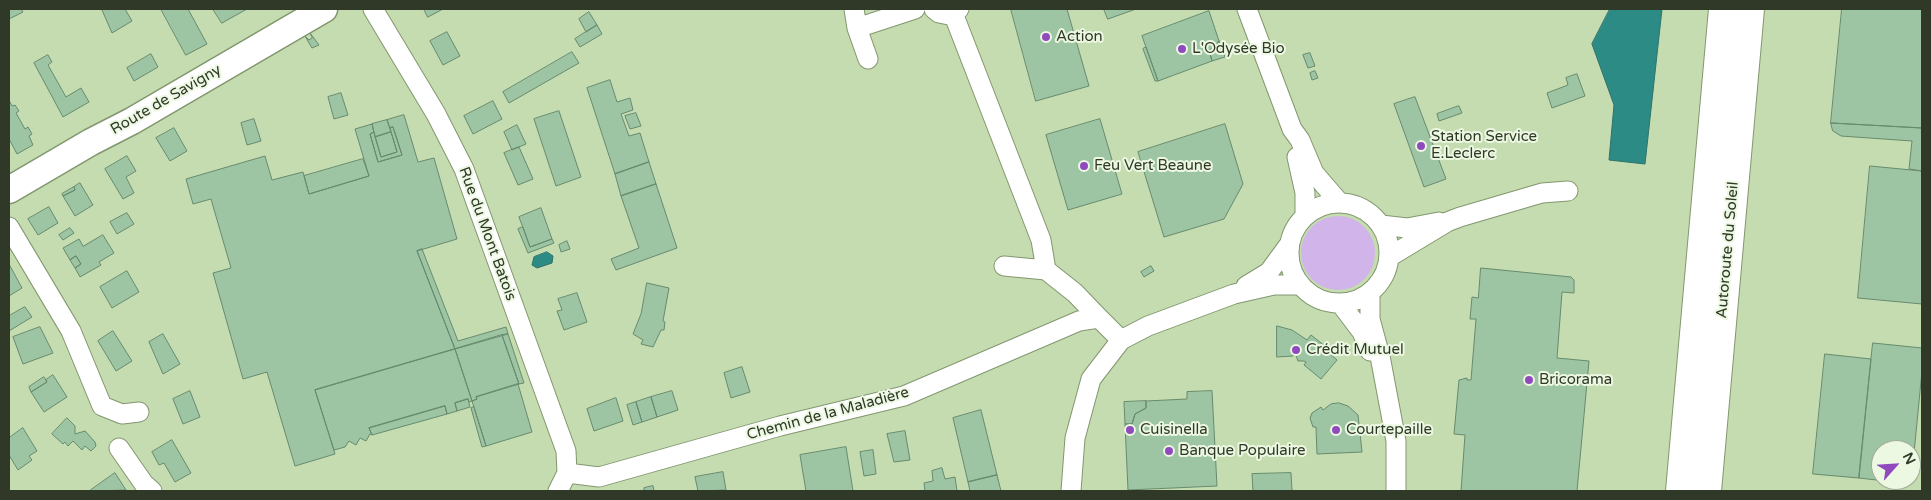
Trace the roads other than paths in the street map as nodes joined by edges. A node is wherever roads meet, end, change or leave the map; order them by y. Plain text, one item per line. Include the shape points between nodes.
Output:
1 (324, 9) edge
2 (373, 9) edge
3 (854, 9) edge
4 (915, 9) edge
5 (934, 9) edge
6 (1247, 9) edge
7 (1723, 9) edge
8 (1750, 9) edge
9 (956, 11) edge
10 (857, 28) junction
11 (868, 60) dead end
12 (1742, 94) junction
13 (1292, 129) junction
14 (9, 190) edge
15 (1568, 191) dead end
16 (1339, 202) junction
17 (1305, 214) junction
18 (1447, 222) junction
19 (1381, 225) junction
20 (9, 227) edge
21 (1288, 246) junction
22 (1389, 257) junction
23 (1004, 266) dead end
24 (1046, 270) junction
25 (1300, 285) junction
26 (1370, 293) junction
27 (1234, 294) junction
28 (1340, 304) junction
29 (1099, 318) junction
30 (1121, 340) junction
31 (1382, 374) junction
32 (139, 412) dead end
33 (119, 448) dead end
34 (567, 473) junction
35 (152, 491) edge
36 (558, 491) edge
37 (1071, 491) edge
38 (1396, 491) edge
39 (1680, 491) edge
40 (1707, 491) edge
41 (1724, 491) edge

1 - 14 main road, Route de Savigny
2 - 34 street, Rue du Mont Batois via 432,106 464,169 566,451
3 - 10 street
4 - 10 street
5 - 9 street via 944,15
6 - 13 street
7 - 39 highway, Autoroute du Soleil
8 - 12 highway, Autoroute du Soleil
9 - 24 street via 1041,240
10 - 11 street
12 - 40 highway, Autoroute du Soleil
12 - 41 highway via 1751,149
13 - 16 street via 1314,173
13 - 17 street via 1292,143 1305,194
15 - 18 street via 1532,196
16 - 17 street via 1321,205
16 - 19 street via 1363,208
17 - 21 street via 1297,223
18 - 19 street via 1407,228
18 - 22 street
19 - 22 street via 1388,240
20 - 32 street via 71,331 102,406 122,414
21 - 25 street via 1292,274
21 - 27 street via 1269,272
22 - 26 street via 1380,282
23 - 24 street
24 - 29 street
25 - 27 street via 1274,285
25 - 28 street via 1325,302
26 - 28 street
26 - 31 street via 1370,319
27 - 30 street via 1148,326
28 - 31 street via 1362,332
29 - 30 street
29 - 34 street, Chemin de la Maladière via 1080,321 904,396 780,426 599,477
30 - 37 street via 1091,379 1075,438
31 - 38 street via 1396,441
33 - 35 street
34 - 36 street

